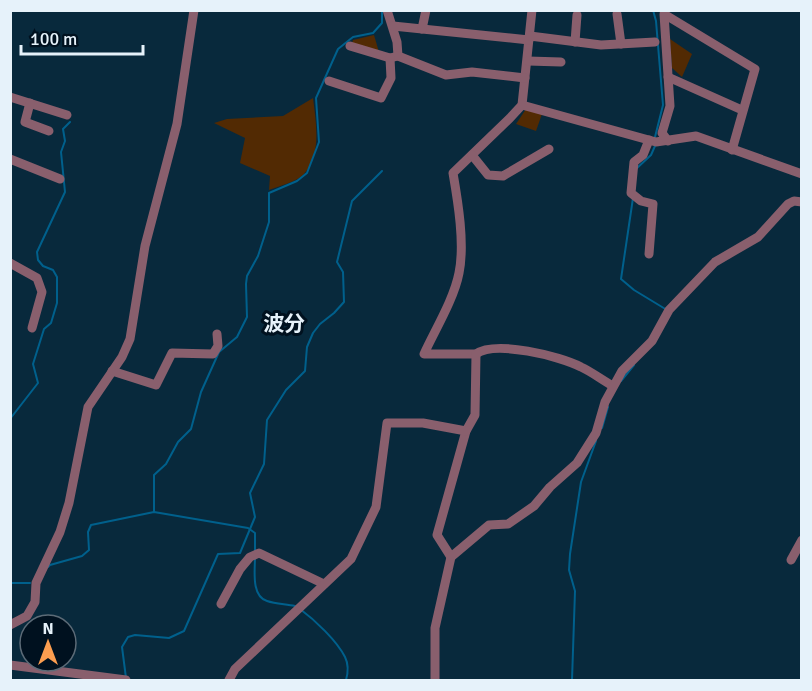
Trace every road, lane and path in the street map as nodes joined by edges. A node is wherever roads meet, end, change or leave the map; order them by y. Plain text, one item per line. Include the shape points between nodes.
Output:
1 (194, 10) edge
2 (387, 10) edge
3 (426, 10) edge
4 (532, 10) edge
5 (616, 14) dead end
6 (577, 15) dead end
7 (393, 26) junction
8 (422, 29) junction
9 (529, 38) junction
10 (576, 42) junction
11 (654, 42) dead end
12 (621, 44) junction
13 (350, 46) dead end
14 (394, 57) junction
15 (528, 61) junction
16 (561, 62) dead end
17 (668, 77) junction
18 (525, 78) junction
19 (329, 81) dead end
20 (10, 97) edge
21 (30, 103) junction
22 (522, 105) junction
23 (742, 110) junction
24 (67, 116) dead end
25 (49, 131) dead end
26 (650, 141) junction
27 (668, 141) junction
28 (549, 149) dead end
29 (732, 150) junction
30 (472, 155) junction
31 (10, 159) edge
32 (801, 174) edge
33 (60, 179) dead end
34 (801, 202) edge
35 (649, 254) dead end
36 (10, 263) edge
37 (32, 328) dead end
38 (218, 334) dead end
39 (476, 354) junction
40 (112, 371) junction
41 (614, 386) junction
42 (466, 431) junction
43 (801, 540) edge
44 (451, 557) junction
45 (791, 560) dead end
46 (324, 584) junction
47 (221, 604) dead end
48 (10, 625) edge
49 (10, 665) edge
50 (126, 681) edge
51 (229, 681) edge
52 (435, 681) edge

1 - 40 street via 177,124 145,246 130,339
2 - 7 street
3 - 8 street
4 - 9 street
5 - 12 street
6 - 10 street
7 - 8 street
7 - 14 street via 397,42
8 - 9 street
9 - 10 street
9 - 15 street
10 - 12 street
11 - 12 street
13 - 14 street
14 - 18 street via 446,75 472,72
14 - 19 street via 391,78 381,98
15 - 16 street
15 - 18 street
17 - 23 street
17 - 23 street via 664,14 755,69
17 - 27 street via 670,106 662,133
18 - 22 street
20 - 21 street
21 - 24 street
21 - 25 street via 25,122
22 - 26 street
22 - 30 street
23 - 29 street
26 - 27 street
26 - 35 street via 634,162 631,193 653,204
27 - 29 street via 696,136
28 - 30 street via 503,176 488,175
29 - 32 street
30 - 39 street via 453,172 459,205 459,273 424,354
31 - 33 street
34 - 41 street via 788,204 758,237 715,262 669,310 652,341 622,371
36 - 37 street via 37,278 42,292
38 - 40 street via 213,354 172,353 156,385
39 - 41 street via 482,349 502,347 551,357 580,366
39 - 42 street via 475,415
40 - 48 street via 88,407 69,503 36,583 35,602 27,616
41 - 44 street via 596,433 577,463 534,506 508,524 489,525
42 - 44 street via 437,535
42 - 46 street via 423,423 387,423 376,507 351,559
43 - 45 street
44 - 52 street via 435,628
46 - 47 street via 260,554 250,557 240,569
46 - 51 street via 236,669
49 - 50 street

